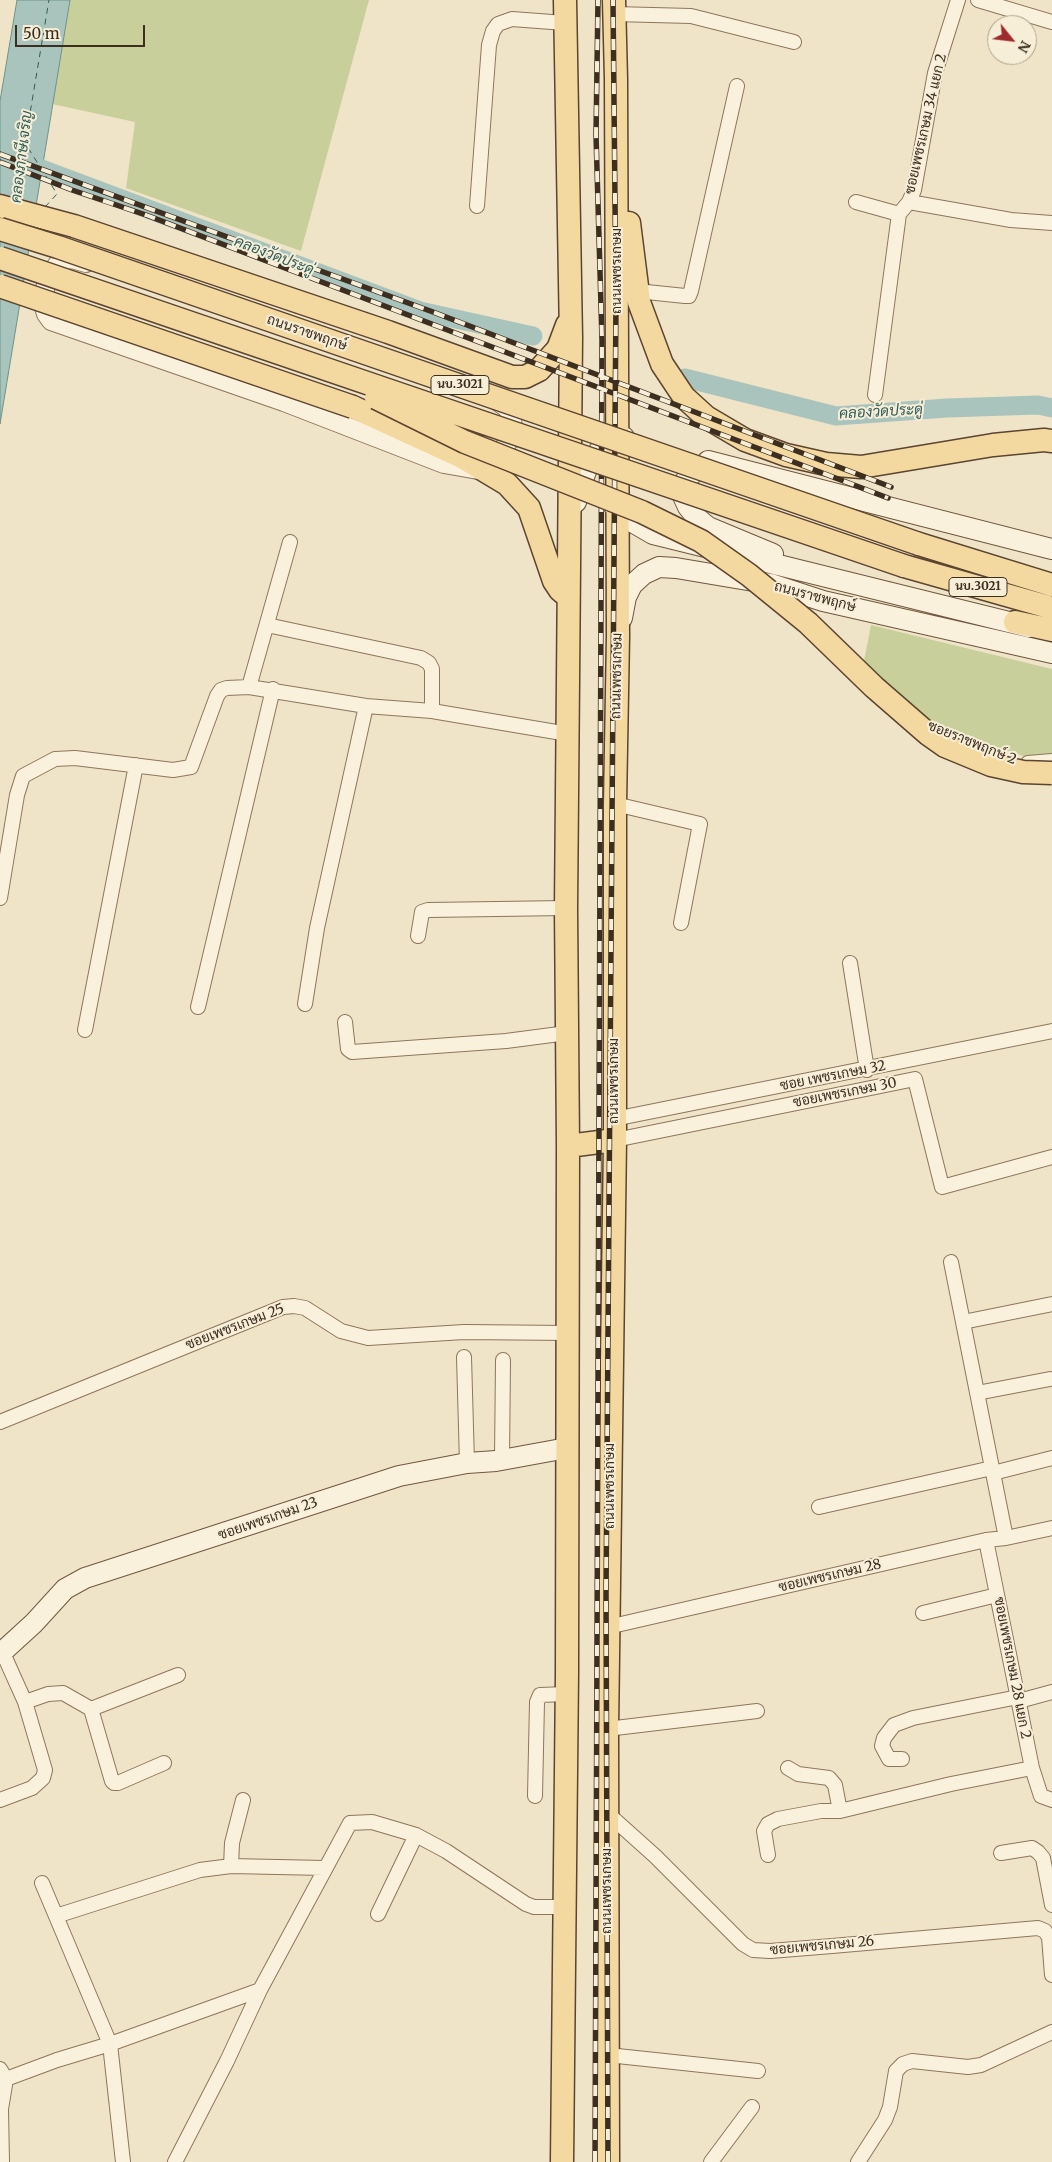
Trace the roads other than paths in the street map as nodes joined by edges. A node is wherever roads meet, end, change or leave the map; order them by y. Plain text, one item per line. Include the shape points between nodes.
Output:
1 (565, 0) edge
2 (958, 0) edge
3 (978, 0) edge
4 (614, 7) edge
5 (1052, 22) edge
6 (565, 23) junction
7 (794, 42) dead end
8 (616, 79) junction
9 (736, 86) dead end
10 (856, 202) dead end
11 (909, 202) junction
12 (0, 206) edge
13 (477, 206) dead end
14 (898, 214) junction
15 (1052, 223) edge
16 (0, 229) edge
17 (0, 258) edge
18 (0, 286) edge
19 (637, 291) junction
20 (571, 314) junction
21 (330, 371) junction
22 (525, 377) junction
23 (875, 394) dead end
24 (474, 397) junction
25 (570, 410) junction
26 (617, 435) junction
27 (1052, 441) edge
28 (462, 457) junction
29 (588, 467) junction
30 (731, 468) junction
31 (488, 471) junction
32 (618, 510) junction
33 (290, 542) dead end
34 (1052, 549) edge
35 (835, 579) junction
36 (1052, 585) edge
37 (567, 596) junction
38 (1052, 608) edge
39 (1014, 622) junction
40 (267, 625) junction
41 (1052, 630) edge
42 (1052, 634) edge
43 (618, 636) junction
44 (1052, 654) edge
45 (848, 671) dead end
46 (249, 686) junction
47 (273, 690) junction
48 (366, 706) junction
49 (432, 711) junction
50 (568, 734) junction
51 (1052, 761) edge
52 (136, 765) junction
53 (1052, 773) edge
54 (615, 804) junction
55 (0, 898) edge
56 (566, 908) junction
57 (681, 924) dead end
58 (418, 936) dead end
59 (850, 963) dead end
60 (305, 1004) dead end
61 (198, 1007) dead end
62 (345, 1022) dead end
63 (85, 1030) dead end
64 (1052, 1031) edge
65 (567, 1033) junction
66 (867, 1070) junction
67 (614, 1130) junction
68 (568, 1146) junction
69 (1052, 1158) edge
70 (951, 1262) dead end
71 (1052, 1304) edge
72 (963, 1322) junction
73 (567, 1333) junction
74 (464, 1357) dead end
75 (503, 1360) dead end
76 (1050, 1379) dead end
77 (977, 1393) junction
78 (0, 1422) edge
79 (567, 1448) junction
80 (1052, 1458) edge
81 (502, 1459) junction
82 (467, 1463) junction
83 (992, 1470) junction
84 (819, 1507) dead end
85 (1052, 1528) edge
86 (1006, 1538) junction
87 (986, 1540) junction
88 (997, 1595) junction
89 (923, 1613) dead end
90 (608, 1627) junction
91 (2, 1653) edge
92 (178, 1675) dead end
93 (1052, 1692) edge
94 (566, 1694) junction
95 (1019, 1699) junction
96 (24, 1702) junction
97 (91, 1709) junction
98 (757, 1711) dead end
99 (607, 1729) junction
100 (902, 1759) dead end
101 (164, 1763) dead end
102 (788, 1768) dead end
103 (1032, 1768) junction
104 (535, 1796) dead end
105 (1046, 1798) edge
106 (0, 1800) edge
107 (243, 1800) dead end
108 (840, 1811) junction
109 (607, 1812) junction
110 (416, 1835) junction
111 (1001, 1853) dead end
112 (768, 1855) dead end
113 (231, 1866) junction
114 (324, 1868) junction
115 (42, 1883) dead end
116 (1052, 1905) edge
117 (564, 1907) junction
118 (378, 1914) dead end
119 (56, 1916) junction
120 (1050, 1937) edge
121 (1052, 1975) edge
122 (260, 1990) junction
123 (1052, 2032) edge
124 (110, 2044) junction
125 (608, 2055) junction
126 (758, 2071) dead end
127 (3, 2074) edge
128 (752, 2107) dead end
129 (2, 2162) edge
130 (123, 2162) edge
131 (175, 2162) edge
132 (562, 2162) edge
133 (608, 2162) edge
134 (711, 2162) edge
135 (858, 2162) edge

1 - 6 main road
2 - 11 street, ซอยเพชรเกษม 34 แยก 2 via 935,73 914,190
3 - 5 street
4 - 7 street via 691,16
4 - 8 main road, ถนนเพชรเกษม
6 - 13 street via 512,19 498,24 492,31
6 - 20 main road
8 - 19 main road
8 - 26 main road, ถนนเพชรเกษม
9 - 19 street via 691,291 688,296
10 - 14 street
11 - 14 street, ซอยเพชรเกษม 34 แยก 2
11 - 15 street via 1011,220
12 - 22 main road via 74,226 512,377
14 - 23 street
16 - 36 main road, ถนนราชพฤกษ์ / นบ.3021, bridge via 919,544
17 - 21 main road, ถนนราชพฤกษ์ / นบ.3021, bridge
18 - 28 main road, bridge via 353,407
19 - 27 main road via 662,364 684,397 706,417 745,440 786,455 826,464 861,467 1000,445
20 - 22 main road via 558,349 539,370
20 - 25 main road
21 - 38 main road, ถนนราชพฤกษ์ / นบ.3021, bridge via 904,566
21 - 53 main road, bridge via 457,438 642,512 701,541 808,623 874,687 945,746 991,765 1023,772
22 - 24 street via 503,389
24 - 28 street via 490,397 499,401 507,408 513,429 501,451 479,460
24 - 31 street via 455,394 72,259 60,261 47,277 42,304 51,320 284,402 444,464
25 - 29 main road
25 - 37 main road
26 - 29 main road via 603,446
26 - 30 main road
26 - 32 main road, ถนนเพชรเกษม
28 - 31 main road
29 - 32 main road via 601,492
29 - 37 main road via 575,508
30 - 34 main road
30 - 35 main road via 708,467 695,471 685,481 683,496 696,518 708,526
31 - 37 main road via 507,484 529,508 554,581
32 - 35 main road via 653,534
32 - 43 main road, ถนนเพชรเกษม
33 - 40 street
35 - 39 main road
37 - 50 main road
39 - 41 main road
39 - 42 main road
40 - 46 street
40 - 49 street via 420,658 432,669
43 - 44 main road, ถนนราชพฤกษ์ via 626,597 632,585 659,567 771,584 823,601
43 - 54 main road, ถนนเพชรเกษม
45 - 51 street, ซอยราชพฤกษ์ 2 via 931,730 1015,764
46 - 47 street
46 - 52 street via 221,690 191,766 173,770
47 - 48 street
47 - 61 street
48 - 49 street
48 - 60 street via 317,928
49 - 50 street
50 - 56 main road
52 - 55 street via 55,759 22,776
52 - 63 street
54 - 57 street via 704,825
54 - 67 main road, ถนนเพชรเกษม
56 - 58 street via 428,910 422,912
56 - 65 main road
59 - 66 street
62 - 65 street via 348,1049 352,1052 506,1042
64 - 66 street, ซอย เพชรเกษม 32
65 - 68 main road
66 - 67 street, ซอย เพชรเกษม 32
67 - 68 main road
67 - 69 street, ซอยเพชรเกษม 30 via 915,1079 942,1187
67 - 90 main road, ถนนเพชรเกษม
68 - 73 main road
70 - 72 street
71 - 72 street
72 - 77 street
73 - 78 street, ซอยเพชรเกษม 25 via 464,1332 368,1338 341,1331 305,1308 283,1307
73 - 79 main road
74 - 82 street
75 - 81 street
76 - 77 street
77 - 83 street
79 - 81 main road, ซอยเพชรเกษม 23
79 - 94 main road
80 - 83 street
81 - 82 main road, ซอยเพชรเกษม 23
82 - 91 main road, ซอยเพชรเกษม 23 via 399,1476 85,1578 65,1589
83 - 84 street
83 - 86 street
85 - 86 street, ซอยเพชรเกษม 28
86 - 87 street, ซอยเพชรเกษม 28
87 - 88 street, ซอยเพชรเกษม 28 แยก 2
87 - 90 street, ซอยเพชรเกษม 28
88 - 89 street
88 - 95 street, ซอยเพชรเกษม 28 แยก 2
90 - 99 main road, ถนนเพชรเกษม
91 - 96 street
92 - 97 street
93 - 95 street
94 - 104 street via 540,1695 537,1702
94 - 117 main road
95 - 100 street via 913,1718 894,1725 882,1746 890,1759
95 - 103 street, ซอยเพชรเกษม 28 แยก 2
96 - 97 street via 63,1693
96 - 106 street via 45,1770 44,1778 32,1788
97 - 101 street via 114,1783
98 - 99 street
99 - 109 main road, ถนนเพชรเกษม
102 - 108 street via 798,1774 829,1778 835,1785
103 - 105 street, ซอยเพชรเกษม 28 แยก 2
103 - 108 street
107 - 113 street via 232,1843
108 - 112 street via 792,1815 768,1824 764,1831
109 - 120 street, ซอยเพชรเกษม 26 via 743,1944 757,1952 1038,1928
109 - 125 main road, ถนนเพชรเกษม
110 - 114 street via 372,1822 350,1823
110 - 117 street via 526,1904
110 - 118 street
111 - 116 street via 1032,1848 1038,1852 1043,1858
113 - 114 street
113 - 119 street via 200,1870
114 - 122 street
115 - 119 street
117 - 132 main road
119 - 124 street
120 - 121 street, ซอยเพชรเกษม 26
122 - 124 street
122 - 131 street
123 - 135 street via 981,2065 968,2067 912,2061 903,2064 896,2071 886,2120
124 - 127 street
124 - 130 street
125 - 126 street
125 - 133 main road, ถนนเพชรเกษม
127 - 129 street
128 - 134 street

